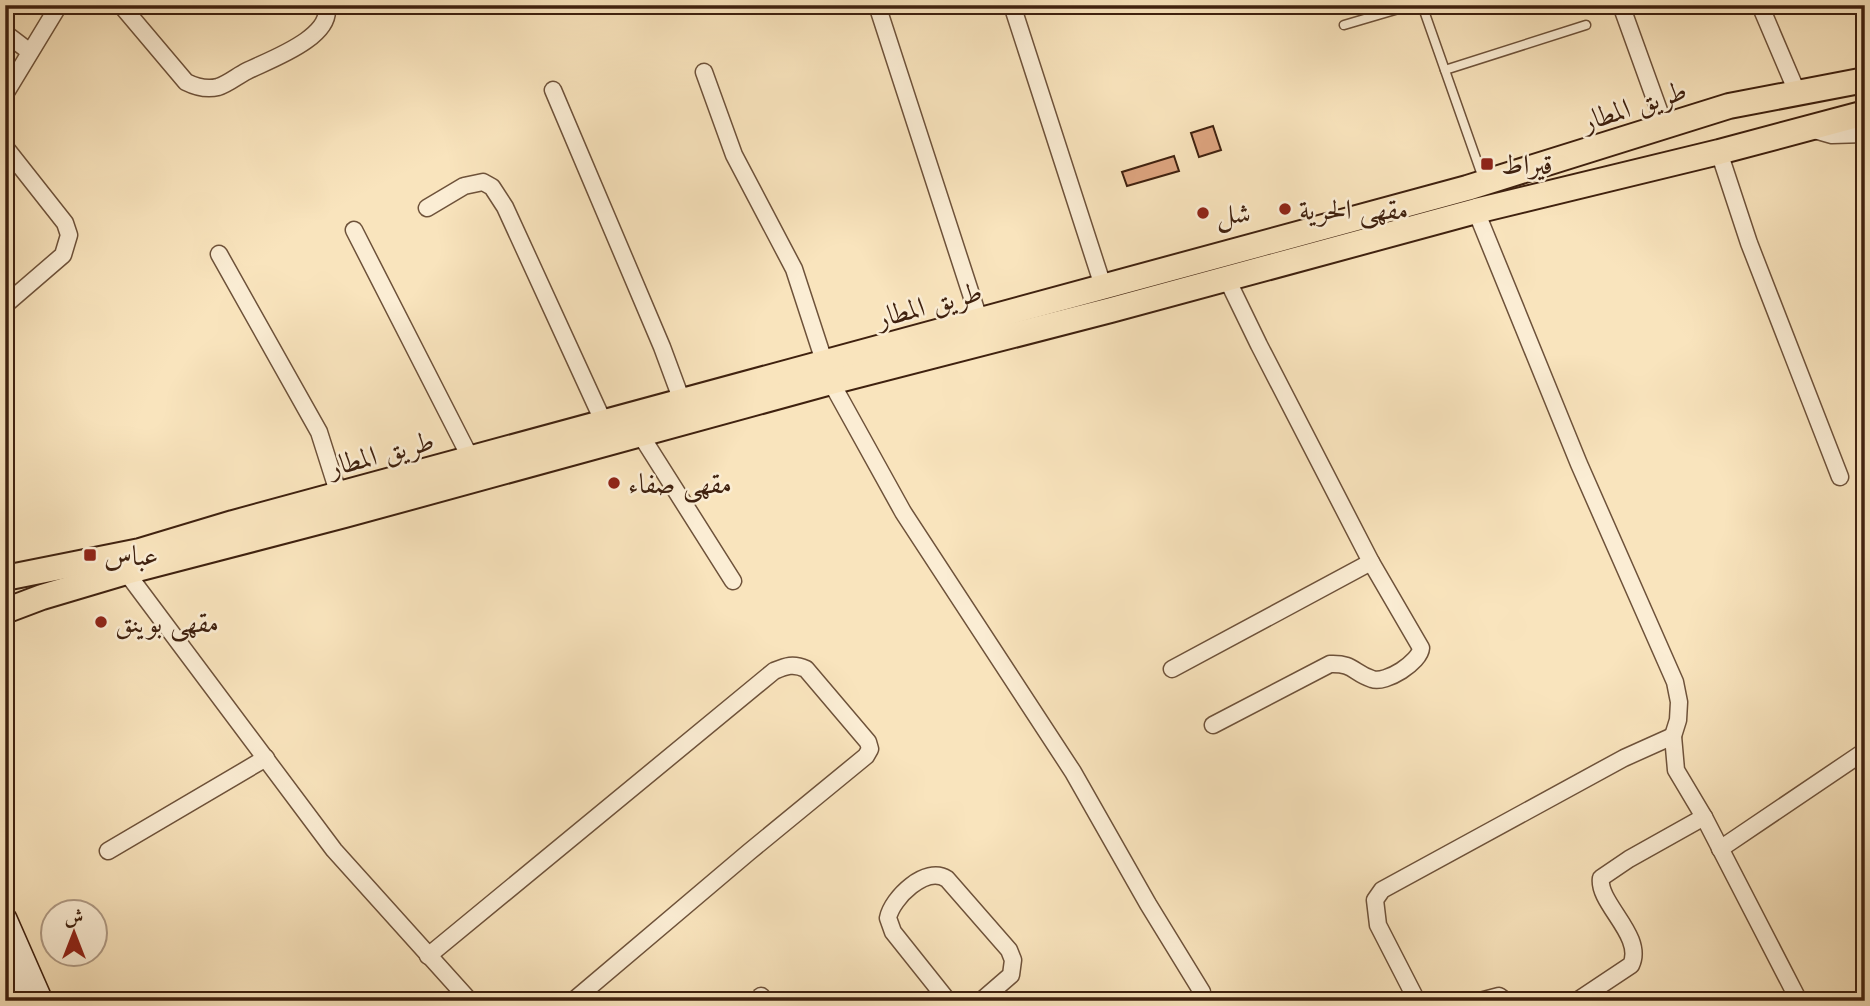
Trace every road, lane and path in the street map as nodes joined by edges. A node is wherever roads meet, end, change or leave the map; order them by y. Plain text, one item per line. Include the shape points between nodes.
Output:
1 (59, 5) edge
2 (121, 5) edge
3 (326, 5) edge
4 (877, 5) edge
5 (1012, 5) edge
6 (1412, 5) edge
7 (1422, 5) edge
8 (1620, 5) edge
9 (1760, 5) edge
10 (1344, 25) dead end
11 (1586, 25) dead end
12 (5, 33) edge
13 (30, 52) junction
14 (1445, 70) junction
15 (704, 72) dead end
16 (1865, 80) edge
17 (553, 90) dead end
18 (1797, 92) junction
19 (5, 94) edge
20 (1865, 113) edge
21 (1665, 127) junction
22 (1805, 127) junction
23 (1865, 134) edge
24 (5, 147) edge
25 (1718, 152) junction
26 (1682, 160) junction
27 (1485, 183) junction
28 (427, 208) dead end
29 (1476, 211) junction
30 (354, 230) dead end
31 (219, 254) dead end
32 (1227, 279) junction
33 (1103, 286) junction
34 (5, 305) edge
35 (980, 322) junction
36 (827, 372) junction
37 (682, 401) junction
38 (604, 423) junction
39 (640, 434) junction
40 (471, 459) junction
41 (1840, 477) dead end
42 (339, 495) junction
43 (1371, 562) junction
44 (126, 572) junction
45 (5, 578) edge
46 (733, 582) dead end
47 (5, 611) edge
48 (1172, 669) dead end
49 (1213, 725) dead end
50 (1673, 736) junction
51 (1865, 751) edge
52 (266, 758) junction
53 (1703, 817) junction
54 (1720, 849) junction
55 (108, 850) dead end
56 (5, 919) edge
57 (428, 956) junction
58 (5, 970) edge
59 (1202, 992) dead end
60 (19, 1001) edge
61 (41, 1001) edge
62 (470, 1001) edge
63 (573, 1001) edge
64 (948, 1001) edge
65 (981, 1001) edge
66 (1417, 1001) edge
67 (1480, 1001) edge
68 (1506, 1001) edge
69 (1577, 1001) edge
70 (1799, 1001) edge

1 - 13 street
2 - 3 street via 186,82 207,88 275,60 318,31 328,15
4 - 35 street
5 - 33 street
6 - 10 lane
7 - 14 lane
8 - 21 street
9 - 18 street
11 - 14 lane
12 - 13 street
13 - 19 street
14 - 27 lane
15 - 36 street via 734,155 794,269
16 - 18 main road, طريق المطار
17 - 37 street
18 - 21 main road, طريق المطار
18 - 22 main road via 1810,111
20 - 22 main road, طريق المطار
21 - 26 main road via 1663,149
21 - 27 main road, طريق المطار
22 - 23 street via 1832,135
22 - 25 main road, طريق المطار
24 - 34 street via 65,223 69,235 63,255
25 - 26 main road, طريق المطار
25 - 41 street
26 - 29 main road, طريق المطار
27 - 33 main road, طريق المطار
28 - 38 street via 464,186 483,182 492,187 529,256
29 - 32 main road, طريق المطار
29 - 50 street via 1579,464 1675,682 1679,702
30 - 40 street
31 - 42 street via 318,432
32 - 36 main road, طريق المطار
32 - 43 street
33 - 35 main road, طريق المطار
35 - 36 main road, طريق المطار
36 - 37 main road, طريق المطار
36 - 39 main road, طريق المطار
36 - 59 street via 903,512 1073,772
37 - 38 main road, طريق المطار
38 - 40 main road, طريق المطار
39 - 44 main road, طريق المطار
39 - 46 street
40 - 42 main road, طريق المطار
42 - 45 main road, طريق المطار via 140,551
43 - 48 street
43 - 49 street via 1421,648 1415,662 1379,680 1353,667 1330,664
44 - 47 main road, طريق المطار
44 - 52 street
50 - 53 street via 1676,770
50 - 66 street via 1623,758 1382,890 1375,900 1378,925
51 - 54 street
52 - 55 street
52 - 57 street via 334,850
53 - 54 street
53 - 69 street via 1601,878 1634,958 1631,965
54 - 70 street
56 - 61 street
57 - 62 street
57 - 63 street via 774,671 787,665 806,669 868,742 866,756
58 - 60 street
64 - 65 street via 893,932 888,918 894,904 923,876 932,874 947,879 1009,950 1014,968 1011,975
67 - 68 street via 1499,996

